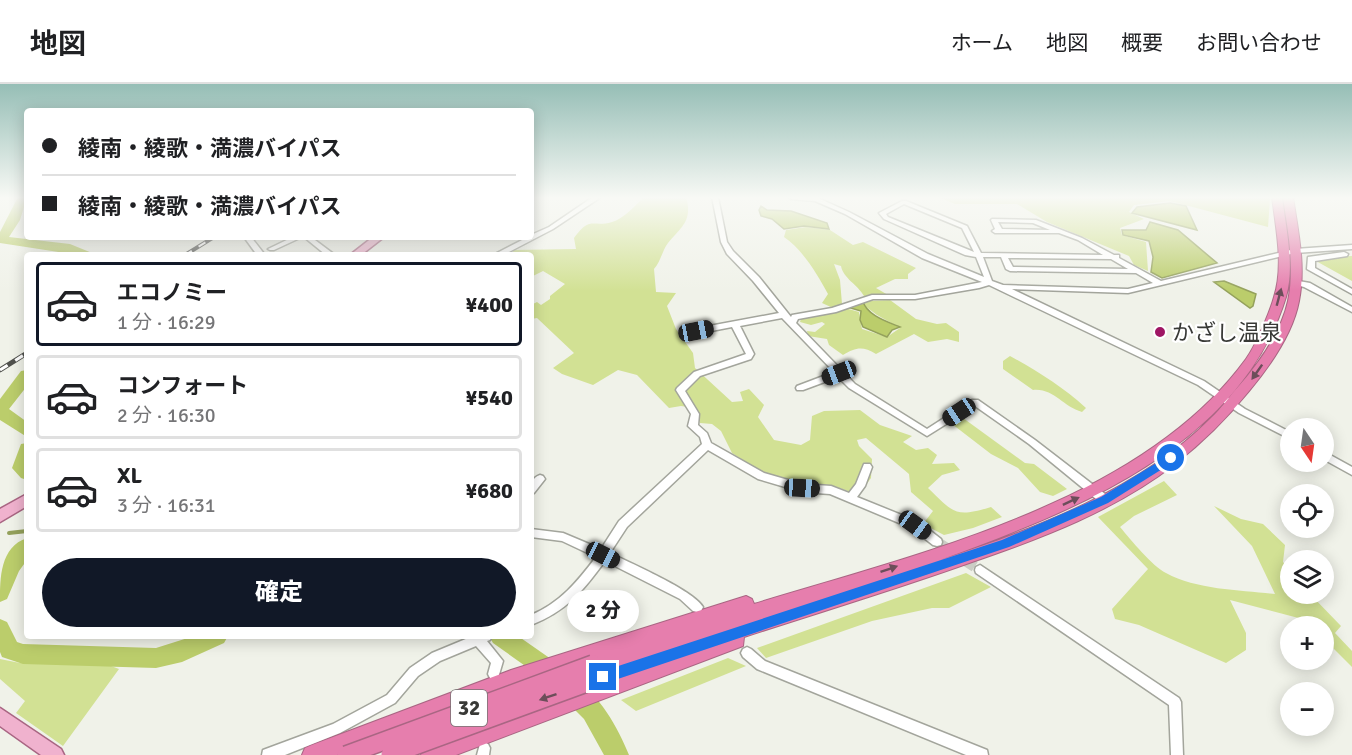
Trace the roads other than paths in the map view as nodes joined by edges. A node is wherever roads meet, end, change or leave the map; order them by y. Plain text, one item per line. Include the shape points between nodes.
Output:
1 (721, 228) edge
2 (876, 228) edge
3 (908, 228) edge
4 (966, 228) edge
5 (996, 228) edge
6 (1053, 228) edge
7 (1284, 228) edge
8 (1289, 228) edge
9 (1062, 232) junction
10 (249, 240) edge
11 (280, 240) edge
12 (292, 240) edge
13 (312, 240) edge
14 (376, 240) edge
15 (523, 240) edge
16 (285, 243) junction
17 (272, 249) dead end
18 (1352, 249) edge
19 (259, 252) edge
20 (327, 252) edge
21 (359, 252) edge
22 (502, 252) edge
23 (1289, 254) junction
24 (978, 255) junction
25 (1003, 255) junction
26 (1116, 257) junction
27 (1139, 271) junction
28 (989, 282) junction
29 (1296, 282) junction
30 (1161, 284) junction
31 (1003, 288) junction
32 (1352, 292) edge
33 (1352, 310) edge
34 (784, 315) junction
35 (792, 323) junction
36 (735, 324) junction
37 (696, 331) dead end
38 (839, 373) junction
39 (800, 388) dead end
40 (1228, 400) junction
41 (1280, 430) edge
42 (707, 445) junction
43 (1334, 461) edge
44 (867, 467) dead end
45 (1352, 471) edge
46 (540, 480) dead end
47 (534, 487) edge
48 (1099, 496) junction
49 (851, 498) junction
50 (24, 500) edge
51 (0, 516) edge
52 (534, 533) edge
53 (937, 542) tunnel mouth
54 (603, 555) junction
55 (980, 570) tunnel mouth
56 (867, 583) junction
57 (697, 607) dead end
58 (534, 619) edge
59 (479, 639) edge
60 (482, 639) edge
61 (747, 653) dead end
62 (598, 671) junction
63 (503, 676) junction
64 (0, 716) edge
65 (55, 755) edge
66 (268, 755) edge
67 (312, 755) edge
68 (346, 755) edge
69 (390, 755) edge
70 (431, 755) edge
71 (982, 755) edge
72 (1177, 755) edge

1 - 34 street via 730,252
2 - 28 street via 917,252
3 - 24 street
4 - 24 street
5 - 9 street
6 - 9 street
7 - 23 highway
8 - 23 highway
9 - 26 street
10 - 19 street
11 - 16 street
12 - 16 street
13 - 20 street
14 - 21 main road
15 - 22 street
16 - 17 street
18 - 23 street
18 - 32 street via 1309,262 1320,277
23 - 29 highway
23 - 30 street
40 -> 23 highway via 1269,325 1280,298
24 - 25 street
24 - 28 street
25 - 26 street
25 - 27 street via 1010,269
26 - 27 street
27 - 30 street
28 - 31 street
28 - 35 street via 915,297 857,300 832,310 795,316
29 - 33 street
29 -> 40 highway via 1293,303 1270,354
30 - 31 street via 1115,292
31 - 40 street via 1201,383
34 - 35 street
34 - 36 street
35 - 38 street
36 - 37 street
36 - 42 street via 750,354 697,374 680,390 696,414 693,426 704,435
38 - 39 street
38 - 48 street via 852,386 927,433 975,402
40 - 41 street
40 - 48 highway via 1198,438 1158,468
42 - 49 street via 761,476 802,488 831,490
42 - 54 street via 623,524
43 - 45 street
44 - 49 street
46 - 47 street
48 - 56 highway via 1005,544
49 - 53 street via 915,525
50 - 51 main road
52 - 54 street via 563,537
54 - 57 street via 684,596
54 - 58 street via 574,595 557,609
55 - 72 street via 1175,702
56 - 62 highway
56 - 62 highway via 775,596
59 - 66 street via 414,672 391,699 336,729
60 - 63 street via 480,644 497,661
61 - 71 street via 761,665
62 - 63 highway
62 - 68 highway, 32, bridge
62 -> 69 highway, 32, bridge
62 - 70 highway via 537,715
63 - 67 highway
64 - 65 main road

